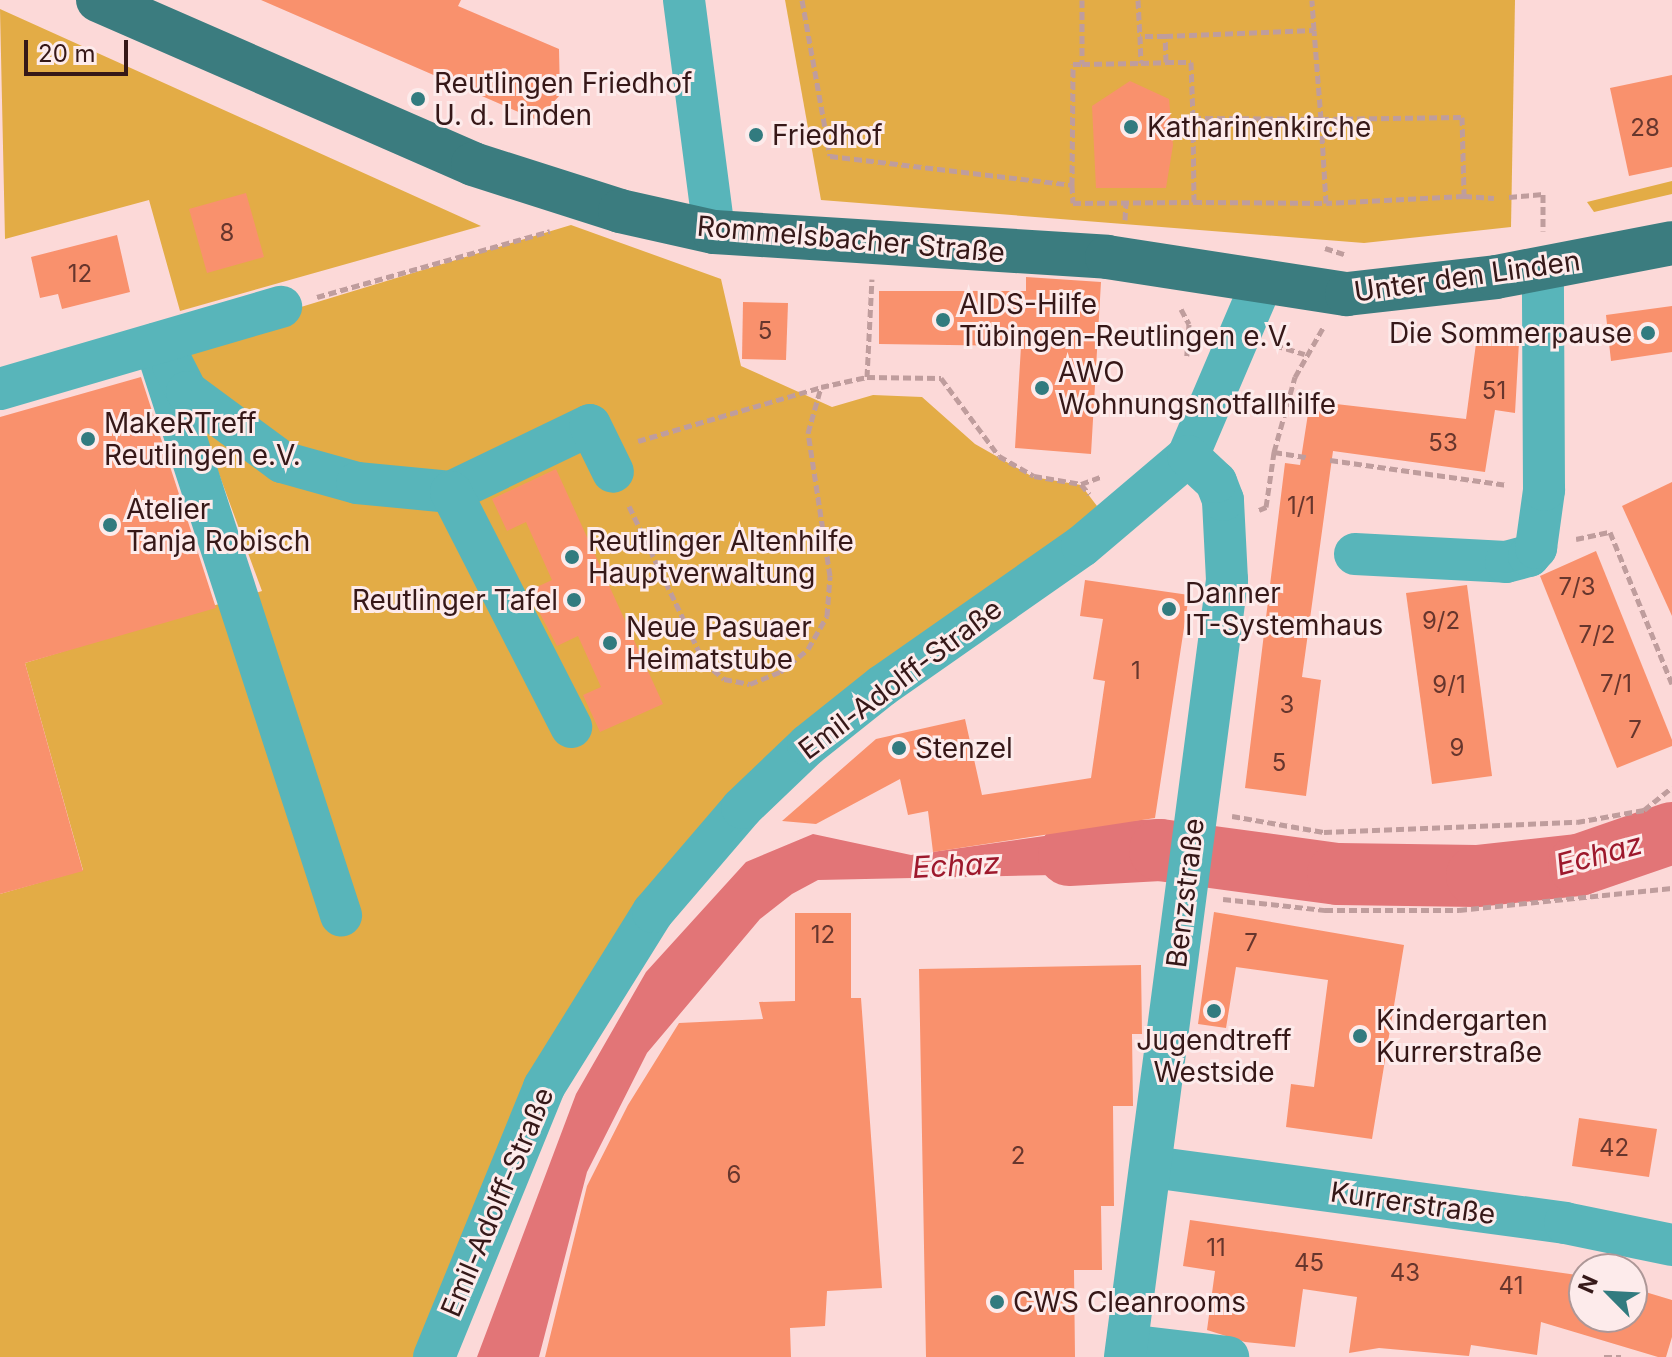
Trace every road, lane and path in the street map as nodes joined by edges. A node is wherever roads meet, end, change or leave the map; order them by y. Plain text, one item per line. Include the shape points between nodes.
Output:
1 (98, 0) edge
2 (684, 0) edge
3 (802, 0) edge
4 (1082, 0) edge
5 (1138, 0) edge
6 (1312, 0) edge
7 (1314, 30) junction
8 (1140, 36) junction
9 (1165, 36) junction
10 (1166, 62) junction
11 (1141, 63) junction
12 (1082, 64) junction
13 (1193, 118) junction
14 (1321, 119) junction
15 (1072, 185) junction
16 (1464, 196) junction
17 (1509, 197) dead end
18 (1494, 198) dead end
19 (1126, 201) junction
20 (1194, 202) junction
21 (1326, 203) junction
22 (1125, 220) dead end
23 (559, 229) dead end
24 (714, 232) junction
25 (1672, 243) edge
26 (875, 246) junction
27 (1154, 264) junction
28 (1543, 268) junction
29 (1261, 285) junction
30 (281, 307) joint
31 (158, 343) junction
32 (1305, 354) dead end
33 (1185, 363) dead end
34 (867, 377) junction
35 (821, 387) junction
36 (0, 389) edge
37 (1274, 452) junction
38 (1188, 456) junction
39 (1307, 457) dead end
40 (1330, 460) dead end
41 (608, 462) junction
42 (1116, 468) dead end
43 (1081, 484) junction
44 (1544, 490) junction
45 (451, 492) junction
46 (1228, 521) junction
47 (1110, 524) junction
48 (1536, 548) junction
49 (1355, 554) dead end
50 (1672, 684) edge
51 (571, 727) dead end
52 (1672, 787) edge
53 (1195, 815) junction
54 (1672, 888) edge
55 (1183, 894) junction
56 (341, 915) dead end
57 (1152, 1167) junction
58 (1672, 1245) edge
59 (1126, 1351) edge
60 (434, 1357) edge
61 (1228, 1357) edge
62 (1604, 1357) edge
63 (1621, 1357) edge

1 - 24 main road, Rommelsbacher Straße via 473,164 620,211
2 - 24 street
3 - 15 path via 830,156
4 - 12 path
5 - 8 path
6 - 7 path
7 - 9 path
7 - 14 path
8 - 9 path
8 - 11 path
9 - 10 path
10 - 11 path
10 - 13 path via 1191,62
11 - 12 path
12 - 15 path via 1073,64
13 - 14 path
13 - 20 path
14 - 16 path via 1462,117
14 - 21 path
15 - 19 path via 1073,203
16 - 18 path
16 - 21 path
17 - 28 path via 1543,194
19 - 20 path
19 - 22 path
20 - 21 path
23 - 30 path
24 - 26 main road, Rommelsbacher Straße
25 - 28 main road, Unter den Linden
26 - 27 main road, Rommelsbacher Straße
26 - 34 path
27 - 29 main road, Rommelsbacher Straße
27 - 33 path via 1150,294 1171,301 1189,324
28 - 29 main road, Unter den Linden via 1347,294
28 - 44 street
29 - 38 street, Emil-Adolff-Straße
30 - 31 street
31 - 36 street
31 - 45 street via 187,392 282,462 357,483
31 - 56 street
32 - 37 path
34 - 35 path
34 - 43 path via 941,378 999,456 1034,476
35 - 41 path
35 - 41 path via 808,433 830,576 827,616 808,649 780,672 750,684 724,679 704,662
37 - 39 path
37 - 46 path via 1266,507
38 - 46 street, Benzstraße via 1216,482
38 - 47 street, Emil-Adolff-Straße
40 - 44 path
41 - 45 street via 590,425
42 - 43 path
43 - 47 path
44 - 48 street
45 - 51 street
46 - 53 street, Benzstraße via 1227,580
47 - 60 street, Emil-Adolff-Straße via 843,715 764,787 682,876 626,949 556,1064
48 - 49 street via 1529,556 1506,562
48 - 50 path via 1610,532
52 - 53 path via 1644,810 1577,822 1324,832
53 - 55 street, Benzstraße
54 - 55 path via 1459,910 1325,910
55 - 57 street, Benzstraße
57 - 58 street, Kurrerstraße via 1565,1223
57 - 59 street, Benzstraße
59 - 61 street, Benzstraße
62 - 63 path

